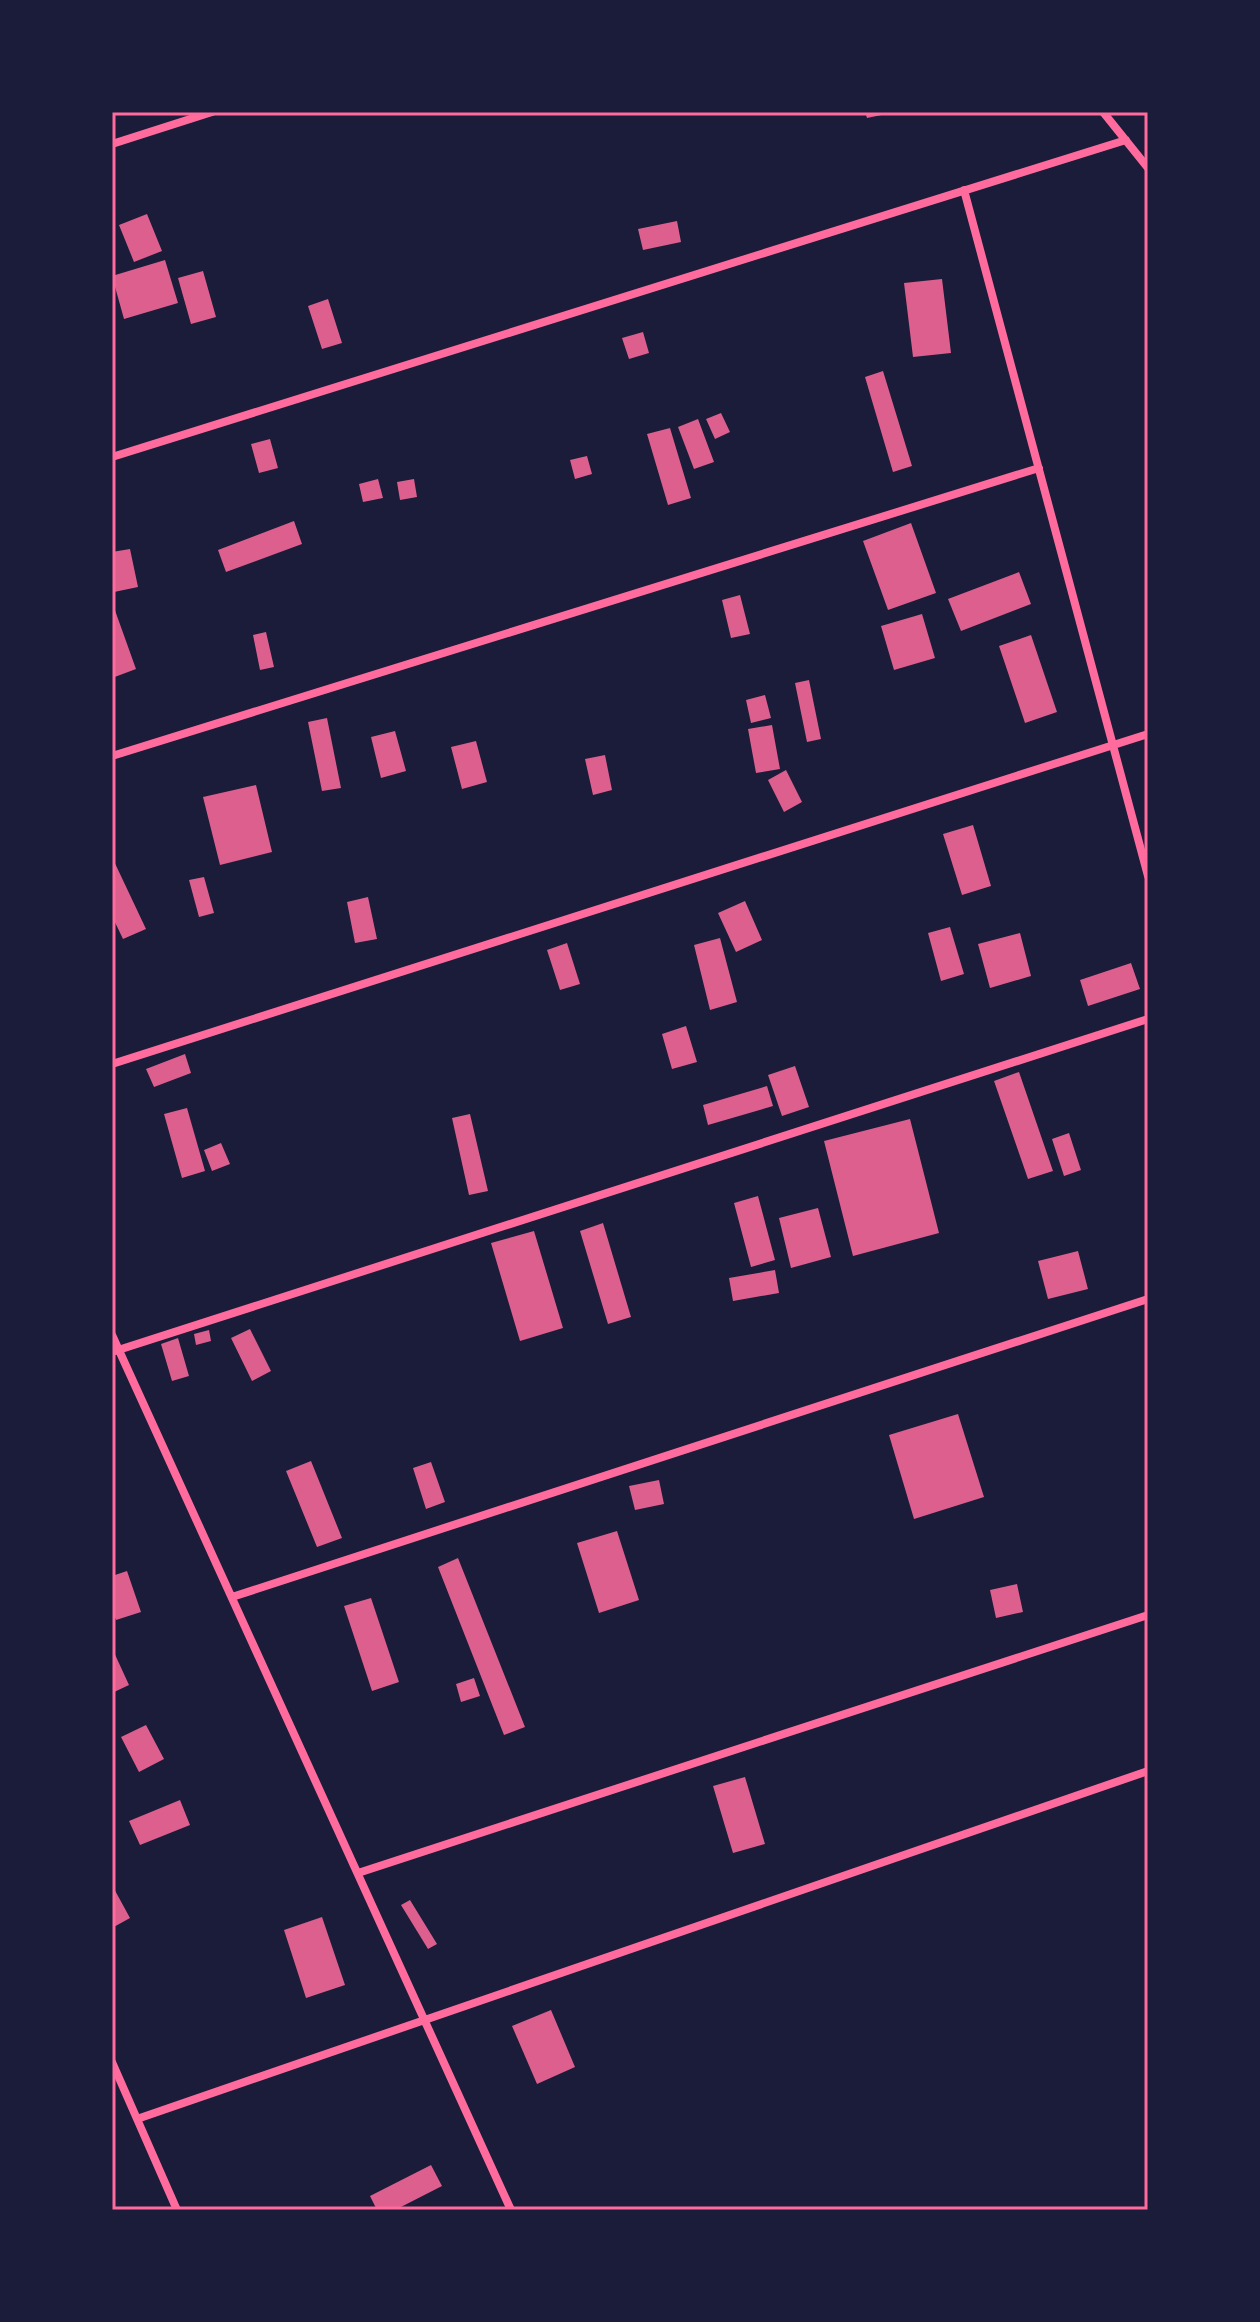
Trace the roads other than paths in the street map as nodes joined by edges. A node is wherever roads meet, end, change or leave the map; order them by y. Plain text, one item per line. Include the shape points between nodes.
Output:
1 (212, 112) edge
2 (1103, 112) edge
3 (1126, 140) junction
4 (112, 144) edge
5 (1148, 168) edge
6 (964, 190) junction
7 (112, 457) edge
8 (1039, 468) junction
9 (1148, 734) edge
10 (1113, 745) junction
11 (112, 756) edge
12 (1148, 876) edge
13 (1148, 1019) edge
14 (112, 1064) edge
15 (1148, 1299) edge
16 (112, 1335) edge
17 (115, 1351) edge
18 (232, 1597) junction
19 (1148, 1615) edge
20 (1148, 1771) edge
21 (358, 1873) junction
22 (425, 2020) junction
23 (112, 2062) edge
24 (137, 2119) junction
25 (177, 2210) edge
26 (511, 2210) edge

1 - 4 street
2 - 3 street
3 - 5 street
3 - 6 street
6 - 7 street
6 - 8 street
8 - 10 street
8 - 11 street
9 - 10 street
10 - 12 street
10 - 14 street
13 - 17 street
15 - 18 street
16 - 17 street
17 - 18 street
18 - 21 street
19 - 21 street
20 - 22 street
21 - 22 street
22 - 24 street
22 - 26 street
23 - 24 street
24 - 25 street

